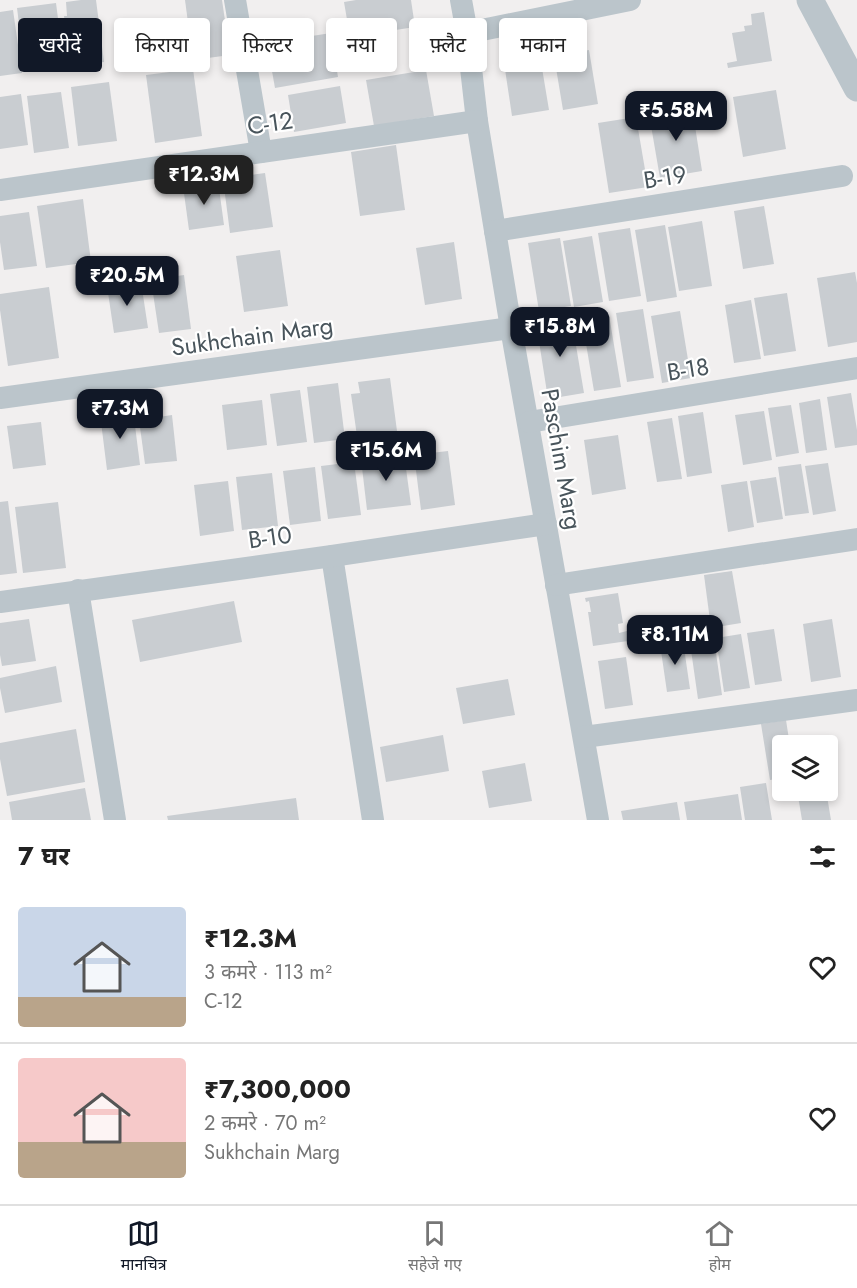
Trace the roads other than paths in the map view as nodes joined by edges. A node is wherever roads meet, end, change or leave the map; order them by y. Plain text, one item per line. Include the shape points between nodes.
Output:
1 (235, 0) edge
2 (461, 0) edge
3 (630, 0) edge
4 (810, 0) edge
5 (464, 18) edge
6 (487, 29) edge
7 (471, 72) edge
8 (857, 88) edge
9 (477, 121) junction
10 (261, 152) junction
11 (842, 176) dead end
12 (0, 190) edge
13 (495, 231) junction
14 (511, 328) junction
15 (857, 368) edge
16 (0, 398) edge
17 (529, 422) junction
18 (546, 524) junction
19 (857, 539) edge
20 (332, 556) junction
21 (556, 585) junction
22 (78, 590) junction
23 (0, 602) edge
24 (857, 700) edge
25 (584, 737) junction
26 (115, 820) edge
27 (373, 820) edge
28 (598, 820) edge

1 - 10 street
2 - 5 street, Paschim Marg
3 - 6 street
4 - 8 street
7 - 9 street, Paschim Marg
9 - 10 street, C-12
9 - 13 street, Paschim Marg
10 - 12 street, C-12
11 - 13 street, B-19
13 - 14 street, Paschim Marg
14 - 16 street, Sukhchain Marg
14 - 17 street, Paschim Marg
15 - 17 street, B-18
17 - 18 street, Paschim Marg
18 - 20 street, B-10
18 - 21 street, Paschim Marg
19 - 21 street
20 - 22 street, B-10
20 - 27 street
21 - 25 street, Paschim Marg
22 - 23 street, B-10
22 - 26 street
24 - 25 street
25 - 28 street, Paschim Marg

